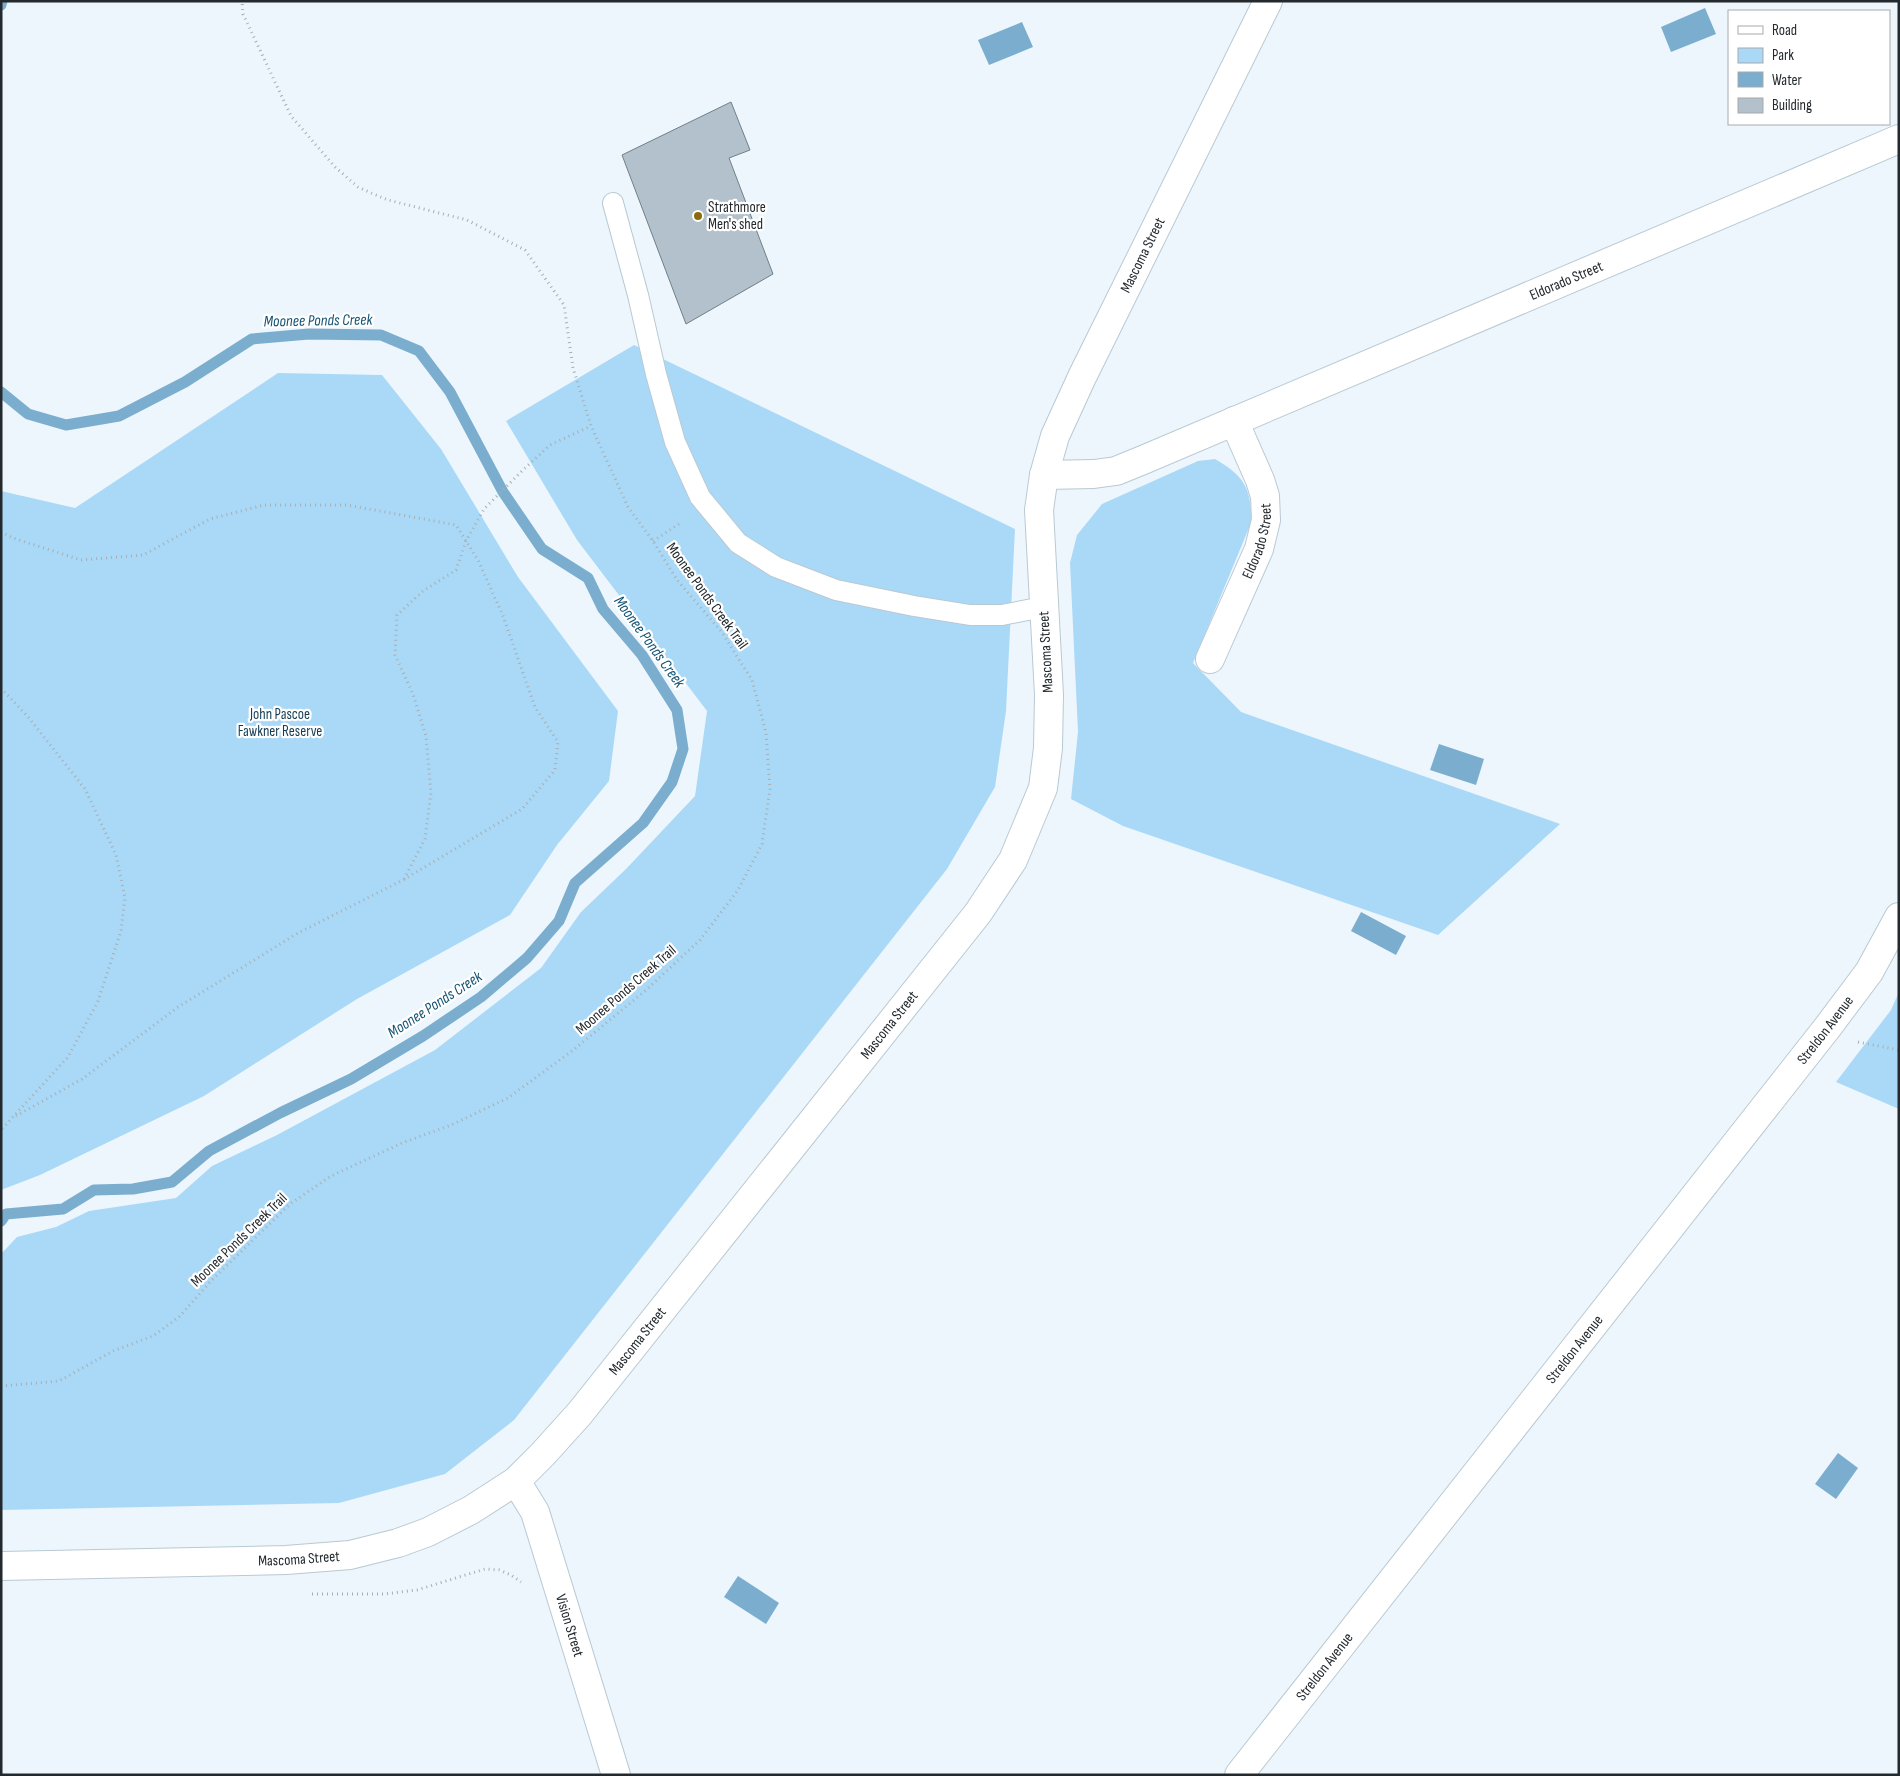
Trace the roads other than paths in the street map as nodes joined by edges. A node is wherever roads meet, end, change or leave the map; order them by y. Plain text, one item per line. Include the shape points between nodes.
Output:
1 (1268, 1) edge
2 (1899, 138) edge
3 (613, 203) dead end
4 (1234, 421) junction
5 (1044, 475) junction
6 (1043, 607) junction
7 (1210, 659) dead end
8 (1899, 917) edge
9 (516, 1481) junction
10 (1, 1566) edge
11 (616, 1775) edge
12 (1239, 1775) edge

1 - 5 street, Mascoma Street via 1082,377 1055,436
2 - 4 street, Eldorado Street
3 - 6 lane via 675,442 700,497 738,542 776,567 836,590 970,614 1002,615
4 - 5 street, Eldorado Street via 1116,471
4 - 7 street, Eldorado Street via 1260,480 1265,496 1266,520 1258,549
5 - 6 street, Mascoma Street via 1039,510
6 - 9 street, Mascoma Street via 1048,748 1043,788 1013,860 978,913 580,1413
8 - 12 street, Streldon Avenue via 1869,972 1827,1028
9 - 10 street, Mascoma Street via 471,1510 428,1532 350,1555 286,1560
9 - 11 street, Vision Street via 535,1512

